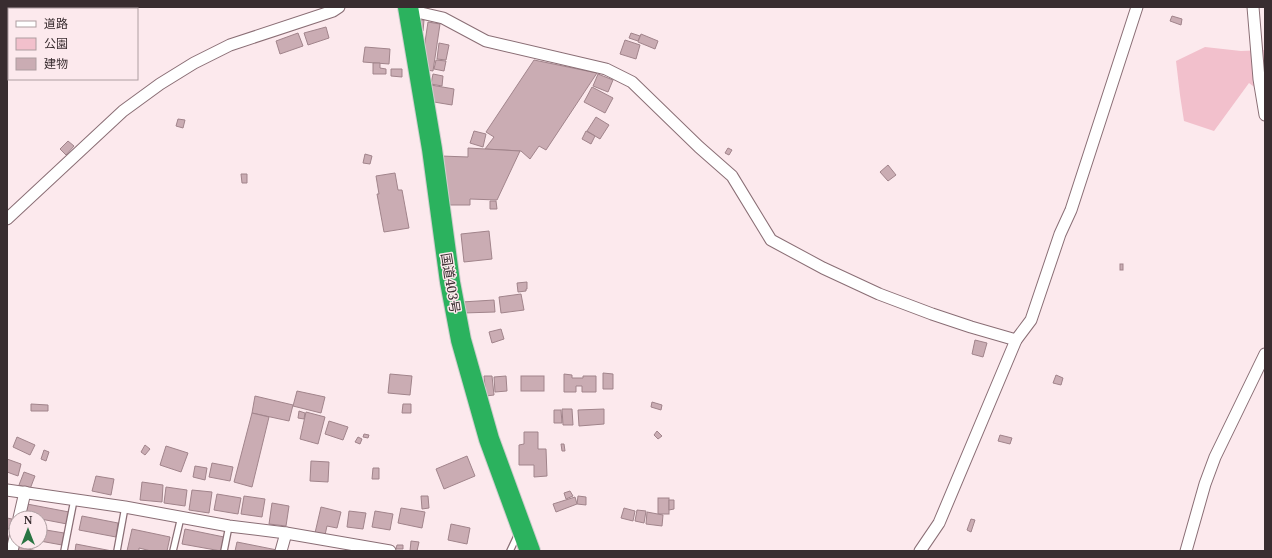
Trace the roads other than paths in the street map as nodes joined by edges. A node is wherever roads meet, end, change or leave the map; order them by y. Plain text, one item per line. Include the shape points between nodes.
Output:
1 (339, 7) edge
2 (1137, 7) edge
3 (1253, 7) edge
4 (408, 9) edge
5 (1265, 115) edge
6 (7, 219) edge
7 (1016, 340) junction
8 (1265, 354) edge
9 (7, 490) edge
10 (25, 492) junction
11 (74, 500) junction
12 (125, 508) junction
13 (21, 510) edge
14 (181, 517) junction
15 (229, 526) junction
16 (521, 526) junction
17 (286, 533) junction
18 (64, 551) edge
19 (116, 551) edge
20 (173, 551) edge
21 (224, 551) edge
22 (281, 551) edge
23 (390, 551) edge
24 (510, 551) edge
25 (530, 551) edge
26 (920, 551) edge
27 (1186, 551) edge

1 - 6 street via 230,45 194,62 123,111
2 - 7 street via 1071,210 1060,234 1031,320
3 - 5 street
4 - 7 street via 443,18 486,41 606,69 632,82 732,176 771,240 879,294 971,328
4 - 16 highway, 国道403号 via 461,340 488,439
7 - 26 street via 939,523
8 - 27 street via 1215,457
9 - 10 street
10 - 11 street
10 - 13 street
11 - 12 street
11 - 18 lane
12 - 14 street
12 - 19 lane
14 - 15 street
14 - 20 lane
15 - 17 street
15 - 21 lane
16 - 24 lane
16 - 25 highway, 国道403号
17 - 22 street
17 - 23 street

